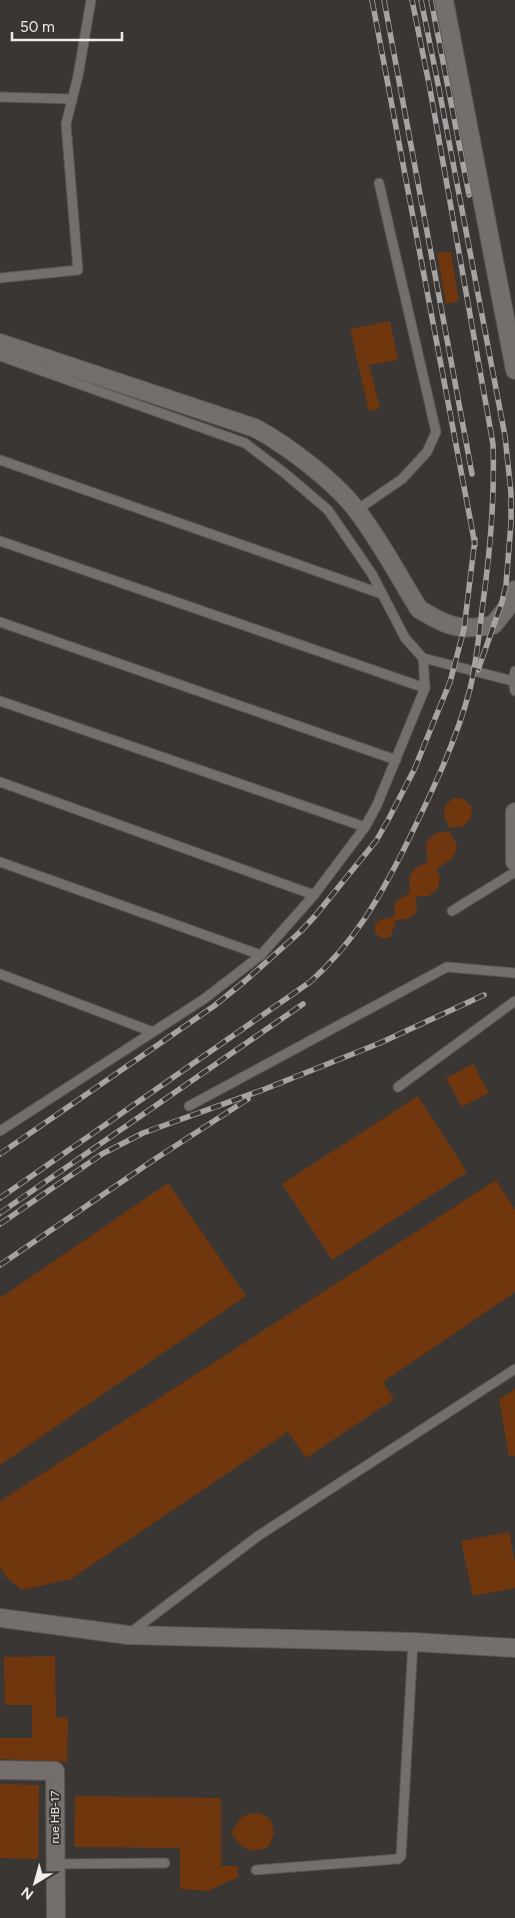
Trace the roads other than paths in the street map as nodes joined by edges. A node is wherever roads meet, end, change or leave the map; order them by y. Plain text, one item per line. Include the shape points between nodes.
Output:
1 (91, 0) edge
2 (444, 0) edge
3 (0, 97) edge
4 (72, 99) junction
5 (379, 183) dead end
6 (0, 278) edge
7 (0, 343) edge
8 (0, 356) edge
9 (515, 370) edge
10 (0, 460) edge
11 (357, 510) junction
12 (0, 542) edge
13 (515, 590) edge
14 (382, 594) junction
15 (0, 622) edge
16 (423, 658) junction
17 (515, 671) edge
18 (513, 681) junction
19 (424, 688) junction
20 (515, 691) edge
21 (0, 701) edge
22 (396, 760) junction
23 (0, 782) edge
24 (515, 812) edge
25 (365, 828) junction
26 (0, 862) edge
27 (515, 862) edge
28 (515, 872) edge
29 (314, 896) junction
30 (452, 911) dead end
31 (261, 955) junction
32 (515, 973) edge
33 (0, 974) edge
34 (515, 1001) edge
35 (153, 1032) junction
36 (398, 1087) dead end
37 (189, 1106) dead end
38 (0, 1131) edge
39 (515, 1369) edge
40 (0, 1618) edge
41 (128, 1635) junction
42 (413, 1642) junction
43 (515, 1648) edge
44 (0, 1770) edge
45 (165, 1863) dead end
46 (56, 1864) junction
47 (256, 1870) dead end
48 (56, 1918) edge

1 - 4 lane
2 - 9 street
3 - 4 lane
4 - 6 lane via 66,124 78,270
5 - 11 lane via 436,432 427,452 402,478
7 - 11 street via 255,428 302,460 338,489
8 - 14 lane via 245,443 328,510
10 - 14 lane
11 - 13 street via 419,609 434,619 464,629 493,625 511,603
12 - 19 lane
14 - 16 lane via 405,638
15 - 22 lane
16 - 18 lane
16 - 19 lane
17 - 18 lane
18 - 20 lane
19 - 22 lane
21 - 25 lane
22 - 25 lane
23 - 29 lane
24 - 27 street
25 - 29 lane
26 - 31 lane
28 - 30 lane
29 - 31 lane
31 - 35 lane via 204,999
32 - 37 lane via 447,966
33 - 35 lane
34 - 36 lane
35 - 38 lane
39 - 41 lane via 258,1536
40 - 41 street
41 - 42 street
42 - 43 street
42 - 47 lane via 401,1856 398,1859
44 - 46 street, rue HB-17 via 55,1771
45 - 46 lane
46 - 48 street, rue HB-17

